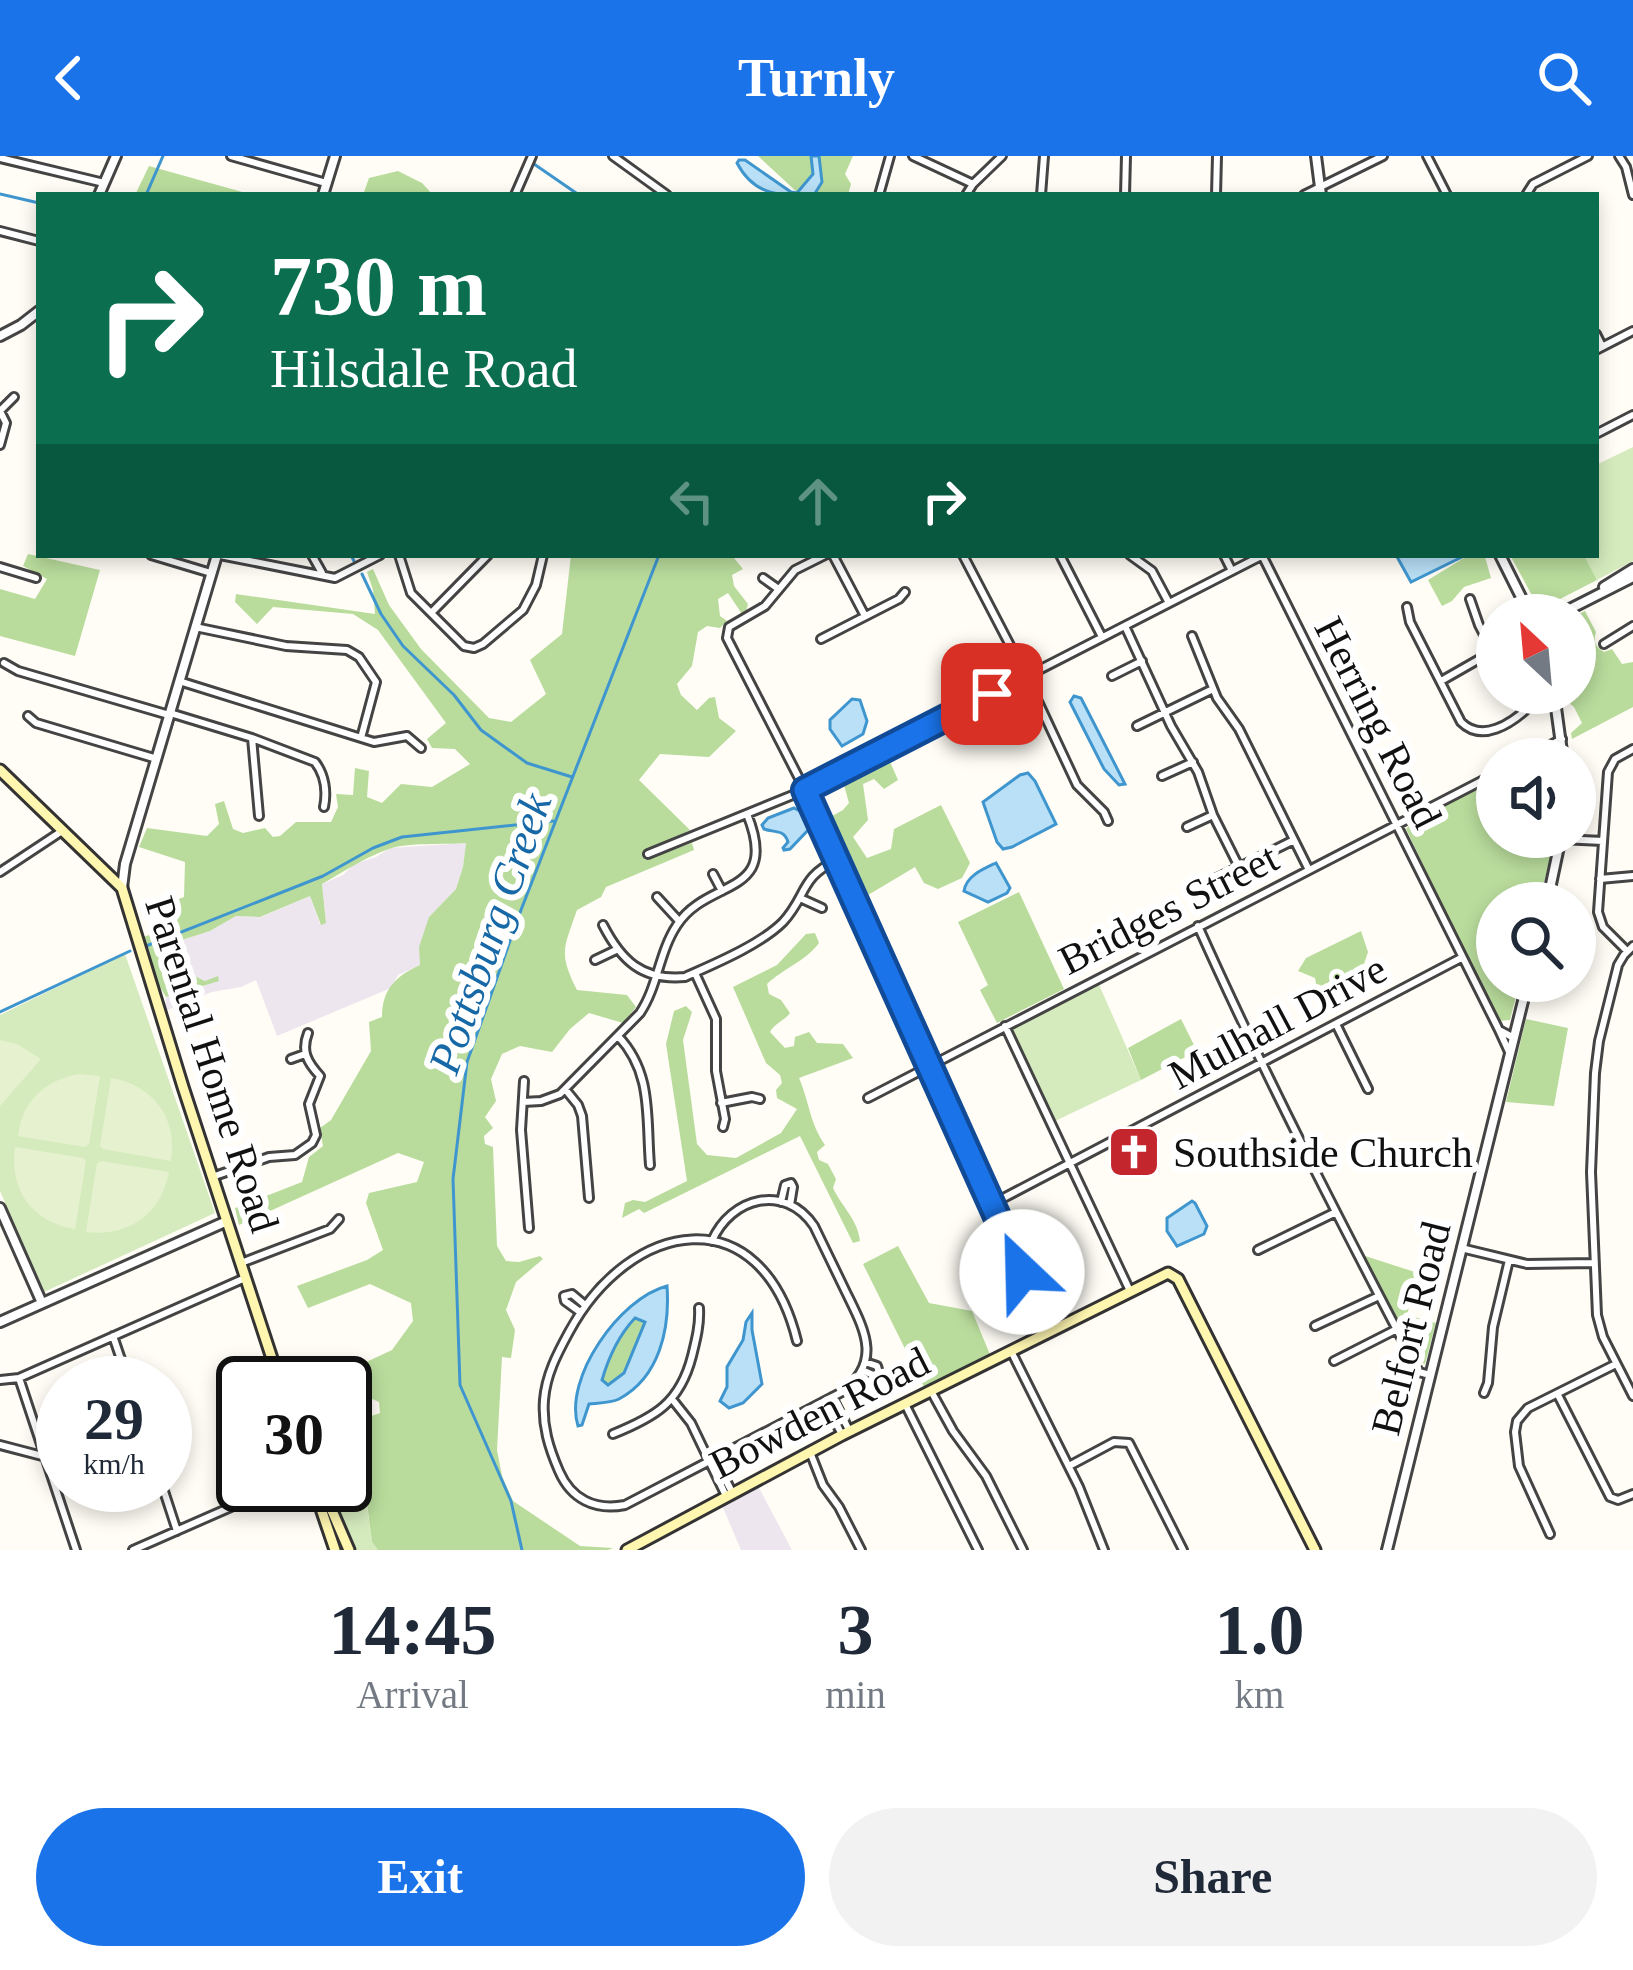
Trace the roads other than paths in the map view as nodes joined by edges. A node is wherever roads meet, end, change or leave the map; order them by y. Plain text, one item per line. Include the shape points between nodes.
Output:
1 (116, 156) edge
2 (231, 156) edge
3 (335, 156) edge
4 (532, 156) edge
5 (613, 156) edge
6 (890, 156) edge
7 (913, 156) edge
8 (1002, 156) edge
9 (1044, 156) edge
10 (1126, 156) edge
11 (1217, 156) edge
12 (1316, 156) edge
13 (1383, 156) edge
14 (1426, 156) edge
15 (1588, 156) edge
16 (1619, 156) edge
17 (0, 158) edge
18 (104, 183) junction
19 (327, 183) junction
20 (973, 184) junction
21 (1320, 191) edge
22 (100, 192) edge
23 (324, 192) edge
24 (517, 192) edge
25 (663, 192) edge
26 (880, 192) edge
27 (968, 192) edge
28 (1041, 192) edge
29 (1125, 192) edge
30 (1216, 192) edge
31 (1445, 192) edge
32 (1528, 192) edge
33 (1633, 195) edge
34 (0, 231) edge
35 (36, 240) edge
36 (36, 314) edge
37 (1633, 331) edge
38 (0, 336) edge
39 (1599, 348) edge
40 (14, 397) dead end
41 (0, 411) edge
42 (1633, 415) edge
43 (1599, 432) edge
44 (0, 445) edge
45 (161, 558) edge
46 (217, 558) edge
47 (234, 558) edge
48 (314, 558) edge
49 (375, 558) edge
50 (400, 558) edge
51 (485, 558) edge
52 (542, 558) edge
53 (822, 558) edge
54 (831, 558) edge
55 (965, 558) edge
56 (1062, 558) edge
57 (1134, 558) edge
58 (1226, 558) edge
59 (1256, 558) edge
60 (1263, 558) edge
61 (1502, 558) edge
62 (0, 567) edge
63 (1232, 571) junction
64 (212, 573) junction
65 (1633, 573) edge
66 (323, 575) junction
67 (36, 578) dead end
68 (763, 578) dead end
69 (778, 588) junction
70 (905, 592) dead end
71 (1520, 594) edge
72 (1595, 594) edge
73 (1470, 598) dead end
74 (1169, 603) junction
75 (1407, 607) dead end
76 (1476, 611) edge
77 (431, 613) junction
78 (865, 616) junction
79 (1125, 626) junction
80 (1633, 626) edge
81 (195, 627) junction
82 (1192, 636) dead end
83 (1102, 637) junction
84 (821, 639) dead end
85 (1604, 644) dead end
86 (1142, 662) junction
87 (1476, 662) edge
88 (4, 663) dead end
89 (1026, 676) junction
90 (1112, 676) dead end
91 (179, 681) junction
92 (1441, 681) junction
93 (1214, 689) junction
94 (1166, 713) junction
95 (170, 714) junction
96 (1522, 714) edge
97 (28, 716) dead end
98 (1137, 726) dead end
99 (251, 738) junction
100 (361, 738) junction
101 (421, 748) dead end
102 (1633, 748) edge
103 (157, 759) junction
104 (1193, 762) junction
105 (0, 770) edge
106 (1162, 776) dead end
107 (1476, 783) edge
108 (805, 790) junction
109 (323, 807) dead end
110 (747, 814) junction
111 (1214, 814) junction
112 (259, 815) dead end
113 (1108, 821) dead end
114 (1396, 825) junction
115 (1187, 827) dead end
116 (62, 831) junction
117 (1294, 840) junction
118 (1596, 841) edge
119 (1603, 841) junction
120 (648, 854) dead end
121 (837, 860) junction
122 (1239, 867) junction
123 (1309, 870) junction
124 (0, 872) edge
125 (713, 874) dead end
126 (1633, 876) edge
127 (1600, 879) junction
128 (1213, 880) dead end
129 (122, 888) junction
130 (722, 891) junction
131 (657, 897) dead end
132 (800, 898) junction
133 (822, 908) dead end
134 (679, 921) junction
135 (603, 925) dead end
136 (1198, 926) junction
137 (1630, 949) edge
138 (616, 950) junction
139 (1462, 957) junction
140 (595, 960) dead end
141 (695, 973) junction
142 (658, 974) junction
143 (1523, 1002) edge
144 (1336, 1024) junction
145 (1005, 1026) junction
146 (1499, 1030) junction
147 (308, 1033) dead end
148 (618, 1036) junction
149 (1514, 1038) junction
150 (305, 1054) junction
151 (1510, 1054) junction
152 (291, 1059) dead end
153 (1260, 1064) junction
154 (929, 1065) junction
155 (524, 1081) dead end
156 (566, 1089) junction
157 (1368, 1089) dead end
158 (868, 1098) dead end
159 (760, 1099) dead end
160 (523, 1102) junction
161 (722, 1103) junction
162 (723, 1127) dead end
163 (1070, 1163) junction
164 (650, 1166) dead end
165 (212, 1177) junction
166 (589, 1198) dead end
167 (992, 1204) junction
168 (0, 1208) edge
169 (1336, 1212) junction
170 (340, 1219) dead end
171 (227, 1221) junction
172 (530, 1228) dead end
173 (712, 1241) junction
174 (1461, 1248) junction
175 (1258, 1250) dead end
176 (1509, 1260) junction
177 (1594, 1262) junction
178 (241, 1263) junction
179 (246, 1278) junction
180 (1130, 1291) junction
181 (1379, 1296) junction
182 (42, 1303) junction
183 (699, 1308) dead end
184 (0, 1322) edge
185 (1315, 1326) dead end
186 (1396, 1329) junction
187 (1049, 1332) junction
188 (113, 1336) junction
189 (797, 1341) dead end
190 (1011, 1351) junction
191 (120, 1356) edge
192 (271, 1356) edge
193 (1334, 1361) dead end
194 (1616, 1364) junction
195 (1430, 1375) junction
196 (20, 1378) junction
197 (0, 1380) edge
198 (932, 1391) junction
199 (1484, 1393) dead end
200 (1557, 1394) junction
201 (1633, 1396) edge
202 (828, 1399) junction
203 (672, 1400) junction
204 (905, 1404) junction
205 (36, 1427) edge
206 (613, 1434) dead end
207 (846, 1434) junction
208 (0, 1445) edge
209 (810, 1452) junction
210 (36, 1454) edge
211 (711, 1461) junction
212 (1069, 1466) junction
213 (729, 1494) junction
214 (1633, 1494) edge
215 (64, 1512) edge
216 (171, 1512) edge
217 (220, 1512) edge
218 (324, 1512) edge
219 (330, 1512) edge
220 (177, 1531) junction
221 (1550, 1534) dead end
222 (76, 1550) edge
223 (133, 1550) edge
224 (334, 1550) edge
225 (349, 1550) edge
226 (627, 1550) edge
227 (861, 1550) edge
228 (978, 1550) edge
229 (1023, 1550) edge
230 (1104, 1550) edge
231 (1184, 1550) edge
232 (1315, 1550) edge
233 (1387, 1550) edge

1 - 18 street
2 - 19 street
3 - 19 street
4 - 24 street
5 - 25 street
6 - 26 street
7 - 20 street
8 - 20 street
9 - 28 street
10 - 29 street
11 - 30 street
12 - 21 street
13 - 21 street
14 - 31 street
15 - 32 street
16 - 33 street
17 - 18 street
18 - 22 street
19 - 23 street
20 - 27 street
34 - 35 street
36 - 38 street
37 - 39 street
40 - 41 street
41 - 44 street
42 - 43 street
45 - 64 street
46 - 64 street, Parental Home Road
47 - 66 street
48 - 66 street
49 - 66 street via 339,578
50 - 77 street via 408,588
51 - 77 street
52 - 77 street via 523,610 483,644 464,646
53 - 69 street
54 - 78 street
55 - 89 street
56 - 83 street
57 - 74 street via 1152,571
58 - 63 street
59 - 63 street
60 - 114 street, Herring Road
61 - 71 street
62 - 67 street
63 - 74 street
64 - 81 street, Parental Home Road
65 - 72 street
68 - 69 street
69 - 108 street via 727,629 727,638
70 - 78 street
73 - 76 street
74 - 79 street
75 - 92 street
78 - 84 street
79 - 83 street
79 - 86 street
80 - 85 street
81 - 91 street, Parental Home Road
81 - 100 street via 353,652 376,682
82 - 93 street
83 - 89 street
86 - 90 street
86 - 94 street
87 - 92 street
88 - 95 street
89 - 108 street
89 - 113 street via 1077,785
91 - 95 street, Parental Home Road
91 - 100 street
92 - 96 street via 1473,734
93 - 94 street
93 - 117 street
94 - 98 street
94 - 104 street
95 - 99 street
95 - 103 street, Parental Home Road
97 - 103 street
99 - 109 street via 315,762 327,793
99 - 112 street
100 - 101 street via 407,736
102 - 119 street via 1608,772
103 - 129 street, Parental Home Road
104 - 106 street
104 - 111 street
105 - 116 main road
107 - 114 street, Bridges Street
108 - 110 street
108 - 121 street
110 - 120 street
110 - 130 street via 754,863
111 - 115 street
111 - 122 street
114 - 123 street, Bridges Street
114 - 139 street, Herring Road
116 - 124 street
116 - 129 main road
117 - 122 street
117 - 123 street
118 - 119 street
119 - 127 street
121 - 132 street via 816,871
121 - 154 street
122 - 128 street
123 - 136 street, Bridges Street
125 - 130 street
126 - 127 street
127 - 137 street via 1600,922
129 - 165 main road, Parental Home Road
130 - 134 street
131 - 134 street
132 - 133 street
132 - 141 street via 770,933
134 - 142 street
135 - 138 street
136 - 145 street, Bridges Street
136 - 153 street
137 - 177 street via 1618,965 1597,1055
138 - 140 street
138 - 142 street
139 - 144 street, Mulhall Drive
139 - 146 street, Herring Road
141 - 142 street
141 - 161 street via 716,1019
142 - 148 street via 645,1007
143 - 149 street, Belfort Road
144 - 153 street, Mulhall Drive
144 - 157 street
145 - 154 street, Bridges Street
145 - 163 street
146 - 149 street
146 - 151 street, Herring Road
147 - 150 street
148 - 156 street
148 - 164 street via 643,1078
149 - 151 street, Belfort Road
150 - 152 street
150 - 165 street via 320,1076 309,1104 312,1143
151 - 174 street, Belfort Road
153 - 163 street, Mulhall Drive
153 - 169 street
154 - 158 street, Bridges Street
154 - 167 street
155 - 160 street
156 - 160 street
156 - 166 street via 582,1116
159 - 161 street
160 - 172 street
161 - 162 street
163 - 167 street, Mulhall Drive
163 - 180 street
165 - 171 main road, Parental Home Road
167 - 187 street
168 - 182 street
169 - 175 street
169 - 181 street
170 - 178 street
171 - 178 main road, Parental Home Road
171 - 182 street
173 - 189 street via 764,1270
173 - 202 street via 736,1208 757,1202 785,1203 814,1226 867,1345 849,1387
173 - 211 street via 646,1251 607,1280 550,1370 544,1400 562,1480 584,1502 625,1504
174 - 176 street
174 - 195 street, Belfort Road
176 - 177 street
176 - 199 street
177 - 194 street via 1599,1322
178 - 179 main road, Parental Home Road
179 - 188 street
179 - 192 main road, Parental Home Road
180 - 187 main road, Bowden Road
180 - 232 main road, Bowden Road via 1164,1274 1178,1279
181 - 185 street
181 - 186 street
182 - 184 street
183 - 203 street via 690,1366
186 - 193 street
186 - 195 street via 1419,1372
187 - 190 main road, Bowden Road
188 - 191 street
188 - 196 street
190 - 198 main road, Bowden Road
190 - 212 street
194 - 200 street
194 - 201 street
195 - 233 street, Belfort Road
196 - 197 street
196 - 205 street
198 - 204 main road, Bowden Road
198 - 229 street
200 - 214 street via 1607,1493 1618,1500
200 - 221 street via 1522,1412 1515,1432 1519,1466
202 - 207 street
202 - 211 street
203 - 206 street
203 - 211 street
204 - 207 main road, Bowden Road
204 - 228 street
207 - 209 main road, Bowden Road
208 - 210 street
209 - 213 main road, Bowden Road
209 - 227 street
211 - 213 street
212 - 230 street
212 - 231 street via 1126,1441
213 - 226 main road, Bowden Road
215 - 222 street
216 - 220 street
217 - 220 street
218 - 224 main road
219 - 225 main road
220 - 223 street

